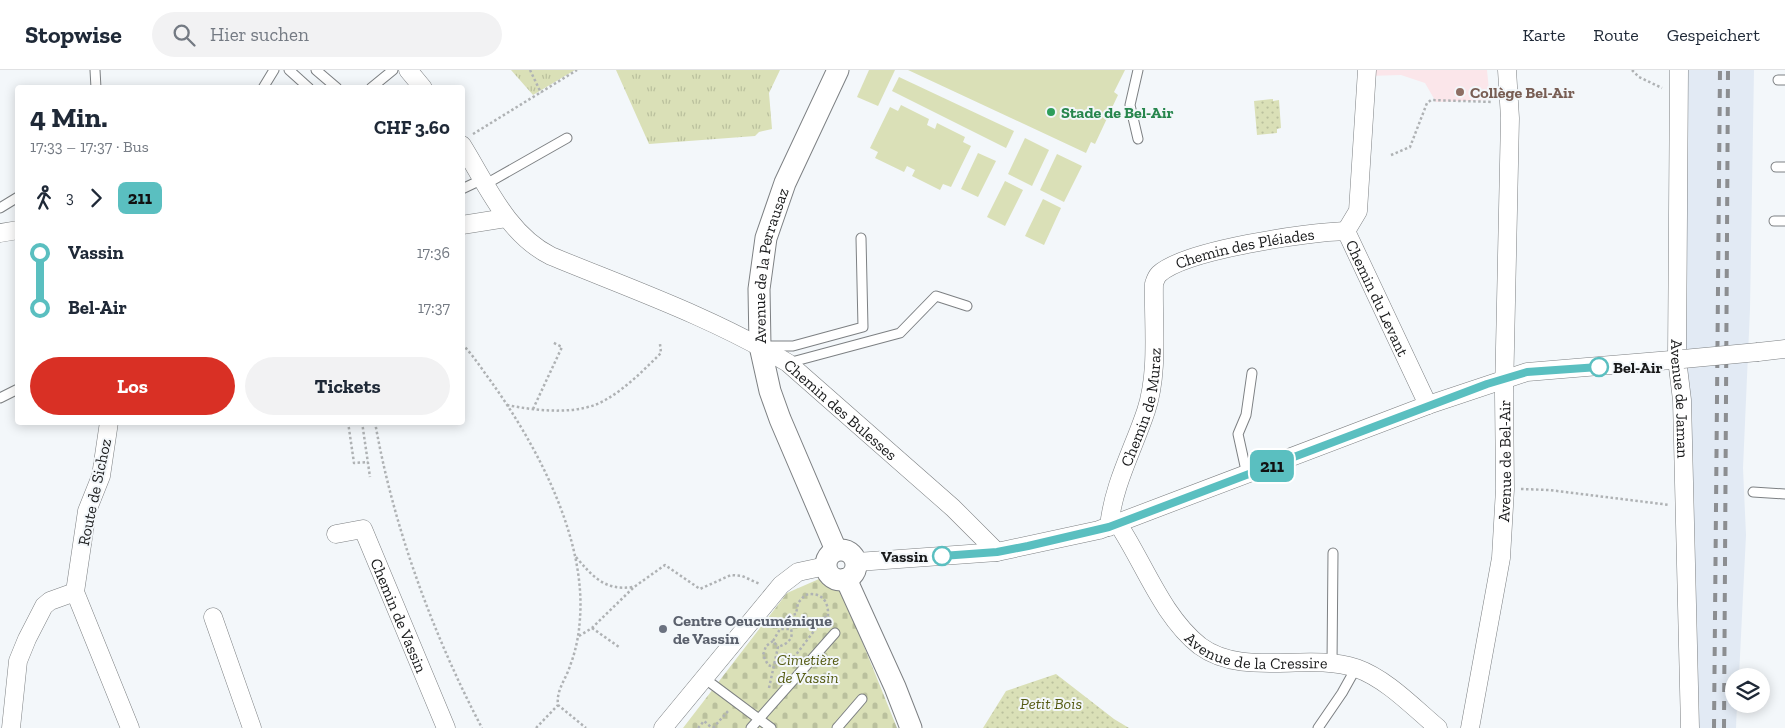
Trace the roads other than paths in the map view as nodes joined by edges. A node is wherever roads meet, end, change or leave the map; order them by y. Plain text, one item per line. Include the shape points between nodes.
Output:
1 (95, 70) edge
2 (274, 70) edge
3 (289, 70) edge
4 (316, 70) edge
5 (393, 70) edge
6 (408, 70) edge
7 (838, 70) edge
8 (1138, 70) edge
9 (1367, 70) edge
10 (1507, 70) edge
11 (1679, 70) edge
12 (96, 85) edge
13 (265, 85) edge
14 (306, 85) edge
15 (334, 85) edge
16 (375, 85) edge
17 (420, 85) edge
18 (567, 138) dead end
19 (1138, 139) dead end
20 (465, 141) edge
21 (484, 181) junction
22 (465, 188) edge
23 (15, 199) edge
24 (0, 208) edge
25 (506, 218) junction
26 (1785, 221) edge
27 (1774, 222) dead end
28 (465, 225) edge
29 (15, 230) edge
30 (1346, 231) junction
31 (0, 233) edge
32 (861, 238) dead end
33 (1154, 284) joint
34 (967, 306) dead end
35 (760, 346) junction
36 (1785, 349) edge
37 (1680, 359) junction
38 (788, 363) junction
39 (1252, 373) dead end
40 (1504, 380) junction
41 (15, 391) edge
42 (0, 398) edge
43 (1428, 405) junction
44 (109, 425) edge
45 (1247, 475) junction
46 (1753, 492) dead end
47 (1785, 494) edge
48 (1114, 525) junction
49 (336, 534) dead end
50 (997, 552) junction
51 (1333, 553) dead end
52 (831, 558) junction
53 (851, 571) junction
54 (75, 592) junction
55 (213, 618) dead end
56 (836, 633) road end
57 (1332, 663) junction
58 (1356, 668) junction
59 (704, 678) junction
60 (862, 699) dead end
61 (758, 718) junction
62 (11, 728) edge
63 (130, 728) edge
64 (252, 728) edge
65 (446, 728) edge
66 (663, 728) edge
67 (751, 728) edge
68 (771, 728) edge
69 (837, 728) edge
70 (911, 728) edge
71 (1318, 728) edge
72 (1438, 728) edge
73 (1470, 728) edge
74 (1690, 728) edge

1 - 12 lane
2 - 13 lane
3 - 14 lane
4 - 15 lane
5 - 16 lane
6 - 17 street
7 - 35 street, Avenue de la Perrausaz via 785,183 766,238 759,289
8 - 19 lane via 1130,105
9 - 30 street, Chemin du Levant via 1358,211
10 - 40 street, Avenue de Bel-Air via 1510,118
11 - 37 street, Avenue de Jaman
18 - 21 lane
20 - 21 street, Chemin des Bulesses
21 - 22 lane
21 - 25 street, Chemin des Bulesses
23 - 24 lane
25 - 28 street
25 - 35 street, Chemin des Bulesses via 540,250
26 - 27 lane
29 - 31 street
30 - 33 street, Chemin des Pléiades via 1321,232 1215,252 1180,262 1157,275
30 - 43 street, Chemin du Levant
32 - 35 lane via 863,327 793,346
33 - 48 street, Chemin de Muraz via 1153,367 1147,409 1111,503
34 - 38 lane via 936,296 900,333
35 - 38 street, Chemin des Bulesses
35 - 52 street, Avenue de la Perrausaz via 770,391
36 - 37 street, bridge
37 - 40 street via 1527,372
37 - 74 street, Avenue de Jaman
38 - 50 street, Chemin des Bulesses via 953,508
39 - 45 lane via 1246,415 1238,434
40 - 43 street
40 - 73 street, Avenue de Bel-Air via 1505,489 1501,558
41 - 42 lane
43 - 45 street
44 - 54 street, Route de Sichoz via 101,476 87,511
45 - 48 street
46 - 47 lane
48 - 50 street
48 - 57 street, Avenue de la Cressire via 1164,603 1202,647 1232,662
49 - 65 street, Chemin de Vassin via 363,529
50 - 53 street
51 - 57 lane
52 - 53 street via 831,576 841,580
52 - 59 street via 791,576
53 - 70 street
54 - 62 street via 44,606 27,639 18,661
54 - 63 street
55 - 64 street
56 - 61 lane
57 - 58 street, Avenue de la Cressire
58 - 71 lane
58 - 72 street, Avenue de la Cressire via 1378,679
59 - 61 lane
59 - 66 street
60 - 69 lane
61 - 67 lane
61 - 68 lane

